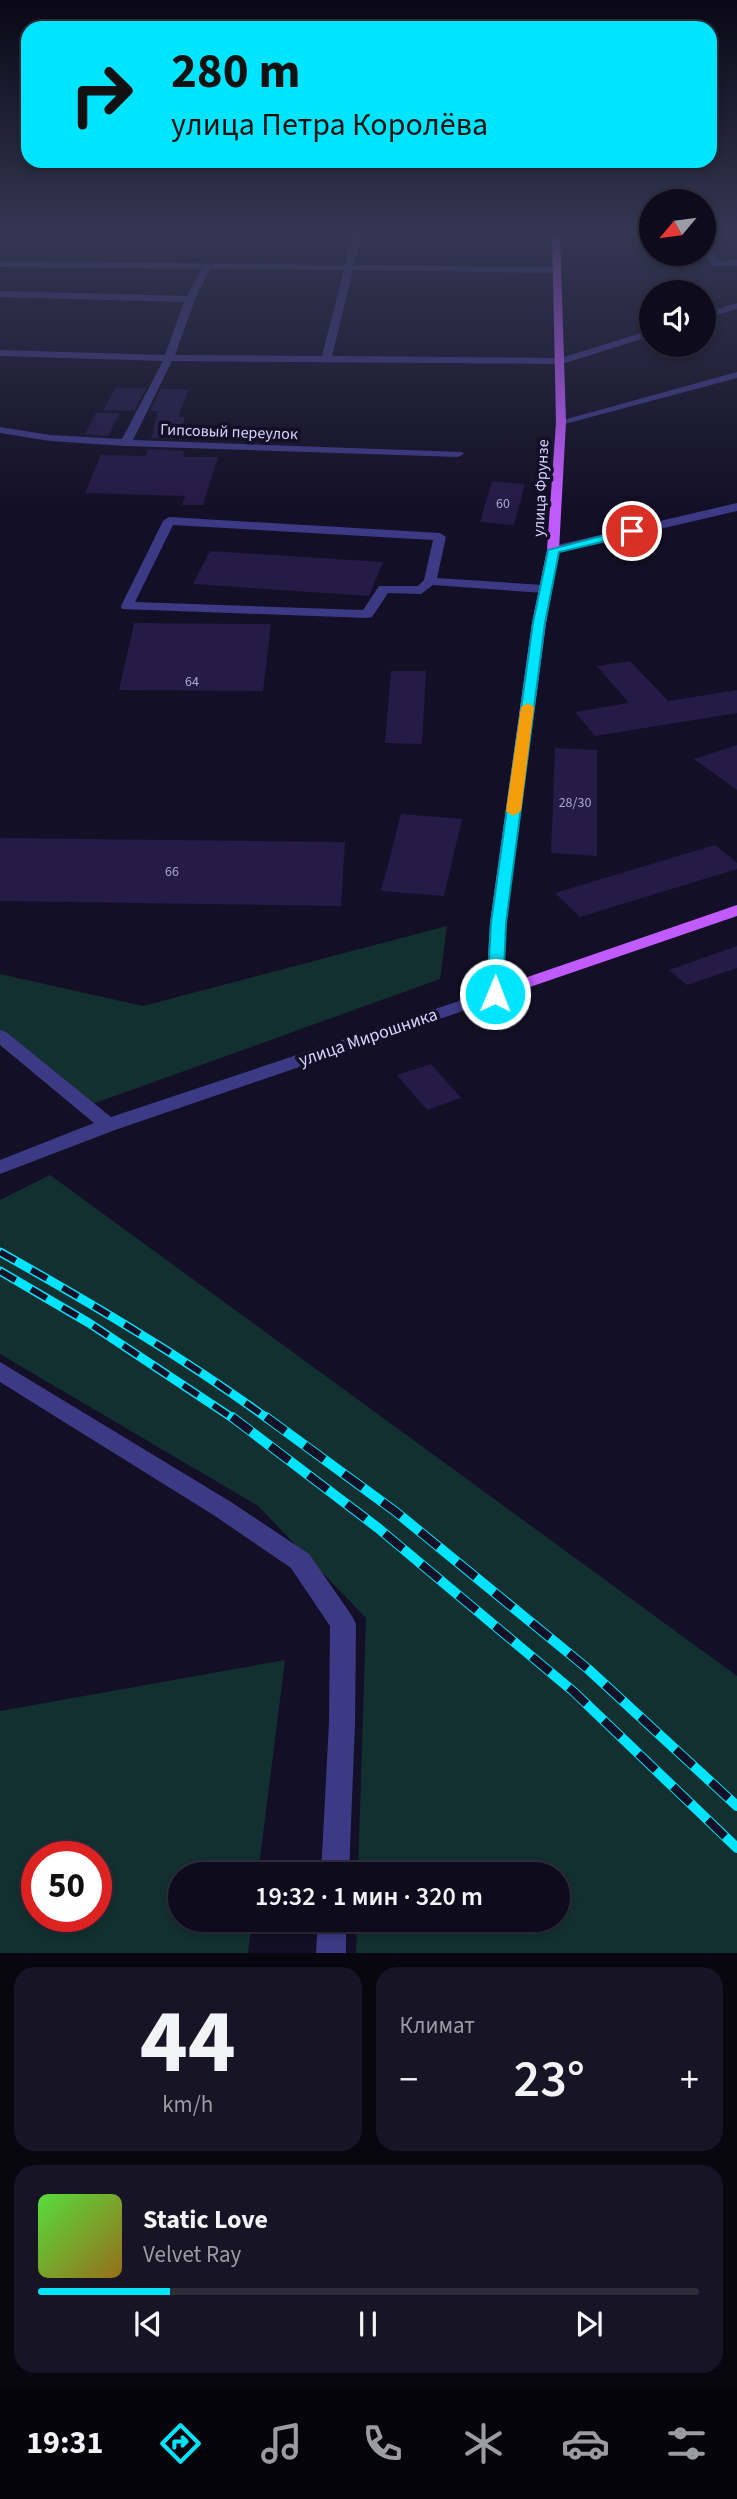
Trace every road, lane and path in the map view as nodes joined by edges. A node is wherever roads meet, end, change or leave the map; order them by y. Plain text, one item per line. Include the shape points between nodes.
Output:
1 (182, 323) edge
2 (335, 323) edge
3 (560, 323) edge
4 (639, 337) edge
5 (0, 353) edge
6 (169, 359) junction
7 (326, 359) junction
8 (562, 361) junction
9 (737, 375) edge
10 (561, 422) junction
11 (0, 430) edge
12 (126, 443) junction
13 (458, 454) dead end
14 (737, 507) edge
15 (554, 550) junction
16 (430, 581) junction
17 (544, 589) junction
18 (737, 910) edge
19 (495, 994) junction
20 (0, 1036) edge
21 (108, 1125) junction
22 (0, 1167) edge
23 (0, 1371) edge
24 (336, 1862) edge
25 (332, 1932) edge
26 (331, 1953) edge

1 - 6 street
2 - 7 street
3 - 8 main road, улица Фрунзе
4 - 8 street
5 - 6 street
6 - 7 street
6 - 12 street
7 - 8 street
8 - 10 main road, улица Фрунзе
9 - 10 street
10 - 15 main road, улица Фрунзе
11 - 12 street, Гипсовый переулок
12 - 13 street, Гипсовый переулок
14 - 15 street
15 - 17 main road, улица Фрунзе
16 - 16 street via 440,537 169,522 127,606 367,614 384,589 421,590
16 - 17 street
17 - 19 main road, улица Фрунзе via 498,923
18 - 19 main road, улица Мирошника
19 - 21 street, улица Мирошника
20 - 21 street
21 - 22 street, улица Мирошника
23 - 24 street via 300,1561 343,1624
25 - 26 street

